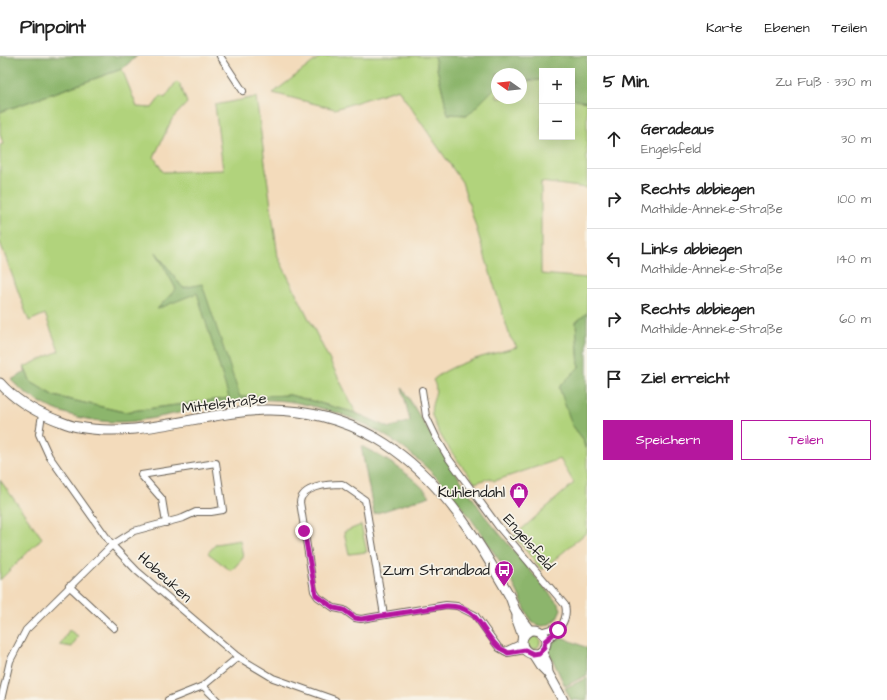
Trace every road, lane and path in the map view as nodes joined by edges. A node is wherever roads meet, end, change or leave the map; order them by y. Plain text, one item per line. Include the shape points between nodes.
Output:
1 (220, 56) edge
2 (243, 91) dead end
3 (0, 383) edge
4 (422, 390) dead end
5 (42, 414) junction
6 (166, 523) junction
7 (112, 545) junction
8 (69, 586) junction
9 (384, 615) junction
10 (560, 626) junction
11 (114, 628) dead end
12 (540, 632) junction
13 (545, 641) junction
14 (529, 644) junction
15 (238, 657) junction
16 (203, 686) junction
17 (0, 700) edge
18 (168, 700) edge
19 (217, 700) edge
20 (335, 700) edge
21 (563, 700) edge

1 - 2 street
3 - 5 main road, Mittelstraße via 18,399
4 - 10 street, Engelsfeld via 426,416 450,459 494,521 565,605 566,616
5 - 7 street, Hobeuken via 39,434 49,456
5 - 14 main road, Mittelstraße via 74,426 101,430 142,429 246,411 285,410 315,414 356,428 397,452 441,493 478,542 509,596
6 - 6 street via 196,512 223,510 216,463 141,475 162,499
6 - 7 street via 134,531
7 - 8 street
7 - 15 street, Hobeuken via 159,591
8 - 11 street
8 - 17 street via 20,639 10,661
9 - 9 street via 358,619 344,610 334,608 316,595 300,502 300,496 306,491 342,484 365,500
9 - 14 street via 457,606 475,615 496,645 505,651
10 - 12 street
10 - 13 street, Engelsfeld
12 - 13 main road
12 - 14 main road
13 - 14 main road
14 - 21 main road, Mittelstraße via 547,662 548,673
15 - 16 street
15 - 20 street, Hobeuken via 273,678
16 - 18 street
16 - 19 street

